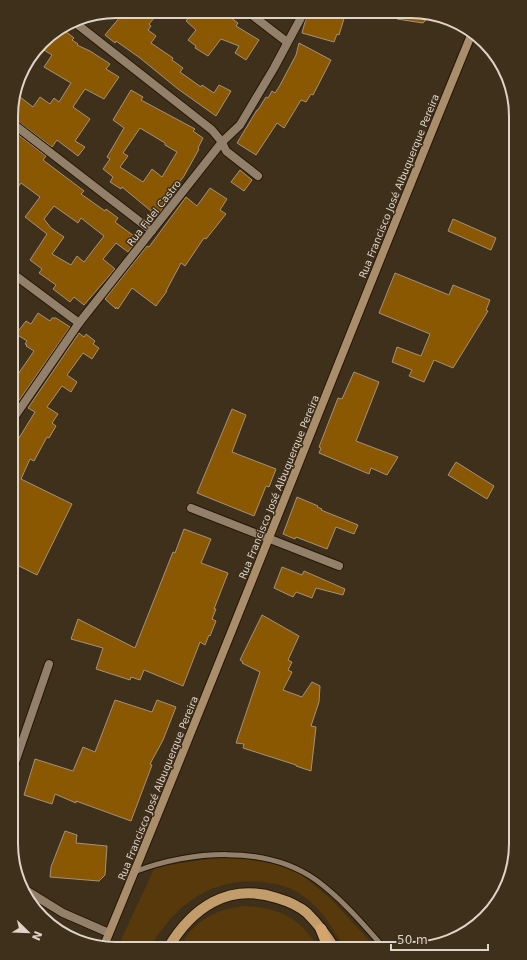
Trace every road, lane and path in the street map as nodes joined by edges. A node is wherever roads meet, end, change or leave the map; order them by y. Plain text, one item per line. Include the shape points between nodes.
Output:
1 (256, 18) edge
2 (301, 18) edge
3 (79, 26) edge
4 (470, 38) edge
5 (287, 42) junction
6 (18, 128) edge
7 (222, 142) junction
8 (258, 176) dead end
9 (152, 231) junction
10 (18, 277) edge
11 (79, 323) junction
12 (18, 410) edge
13 (191, 508) dead end
14 (269, 539) junction
15 (339, 566) dead end
16 (49, 664) dead end
17 (18, 754) edge
18 (134, 872) junction
19 (33, 894) edge
20 (321, 929) junction
21 (109, 932) junction
22 (106, 941) edge
23 (172, 942) edge
24 (326, 942) edge
25 (331, 942) edge
26 (378, 942) edge

1 - 5 street
2 - 5 street, Rua Fidel Castro
3 - 7 street via 212,130
4 - 14 main road, Rua Francisco José Albuquerque Pereira
5 - 7 street, Rua Fidel Castro via 240,125
6 - 9 street
7 - 8 street via 226,151
7 - 9 street, Rua Fidel Castro
9 - 11 street, Rua Fidel Castro
10 - 11 street
11 - 12 street, Rua Fidel Castro
13 - 14 street
14 - 15 street
14 - 18 main road, Rua Francisco José Albuquerque Pereira
16 - 17 street
18 - 21 main road, Rua Francisco José Albuquerque Pereira
18 - 26 lane via 155,864 213,855 272,860 295,868 316,881 345,906
19 - 21 street via 64,913
20 - 23 main road via 306,912 288,902 270,896 246,893 213,901 193,916
20 - 24 highway
20 - 25 main road
21 - 22 main road, Rua Francisco José Albuquerque Pereira

